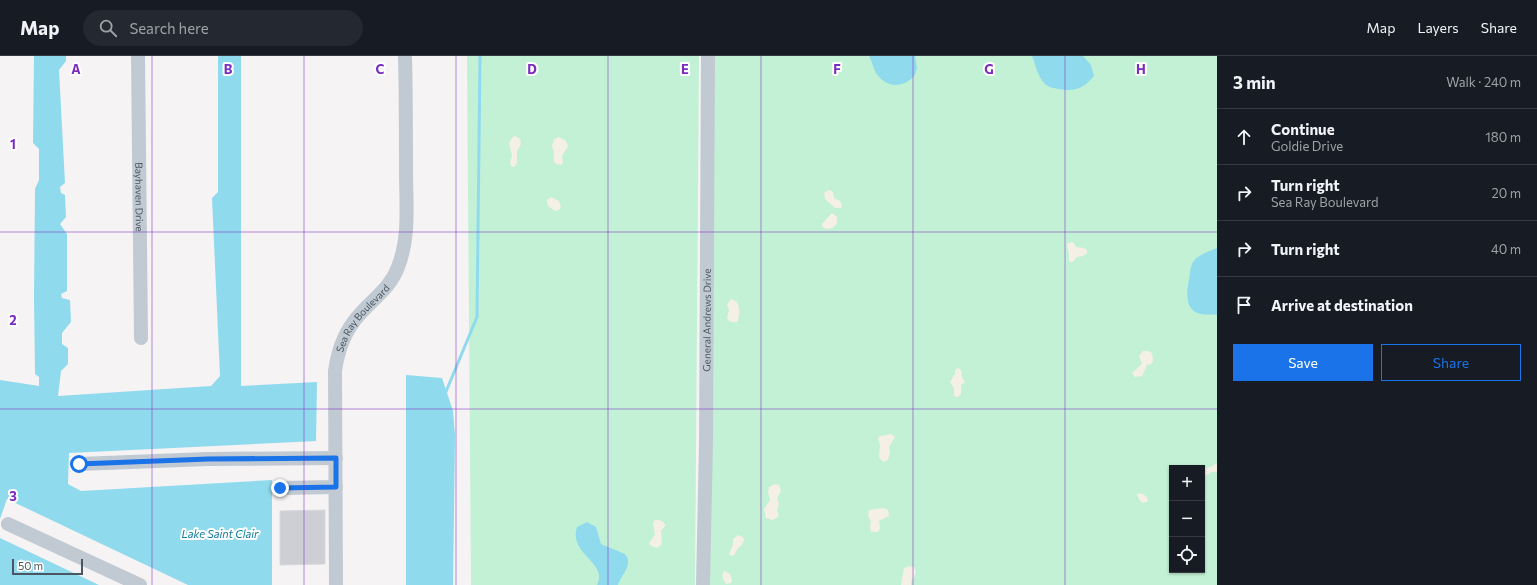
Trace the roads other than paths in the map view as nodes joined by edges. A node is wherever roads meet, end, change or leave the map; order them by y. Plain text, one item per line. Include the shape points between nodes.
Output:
1 (138, 56) edge
2 (405, 56) edge
3 (708, 56) edge
4 (140, 338) dead end
5 (336, 458) junction
6 (79, 464) dead end
7 (336, 487) junction
8 (280, 488) dead end
9 (8, 524) dead end
10 (140, 585) edge
11 (336, 585) edge
12 (703, 585) edge

1 - 4 street, Bayhaven Drive
2 - 5 street, Sea Ray Boulevard via 406,220 403,251 390,282 351,324 337,355
3 - 12 street, General Andrews Drive
5 - 6 street
5 - 7 street, Sea Ray Boulevard
7 - 8 street
7 - 11 street, Sea Ray Boulevard
9 - 10 street

